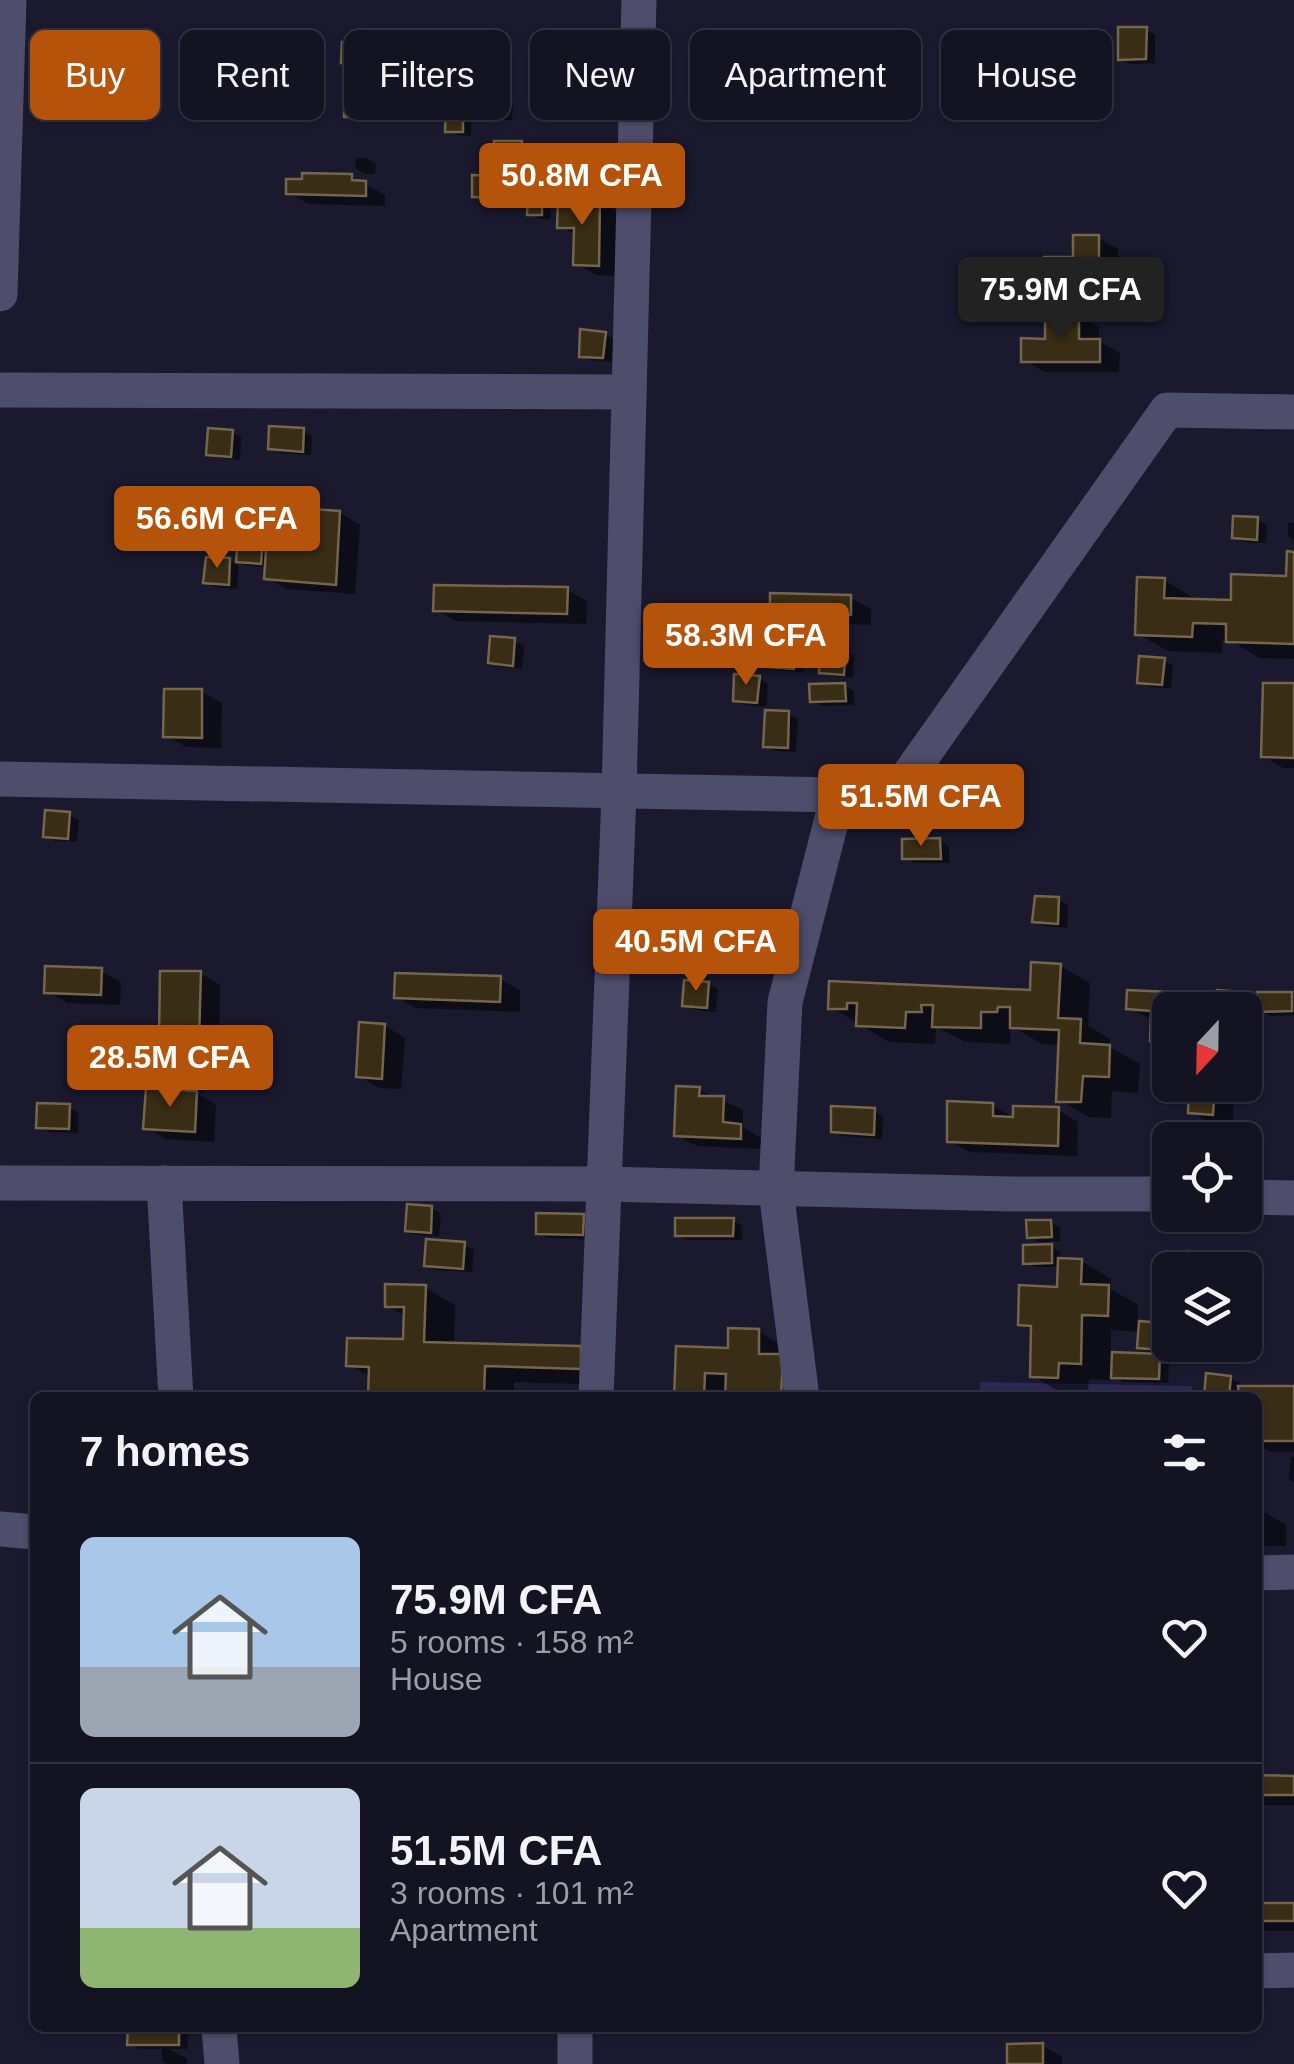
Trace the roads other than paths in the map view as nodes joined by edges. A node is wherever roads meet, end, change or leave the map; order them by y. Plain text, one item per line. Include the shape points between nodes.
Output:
1 (9, 0) edge
2 (639, 0) edge
3 (0, 294) edge
4 (0, 390) edge
5 (629, 392) junction
6 (1294, 412) edge
7 (0, 779) edge
8 (619, 793) junction
9 (838, 796) junction
10 (0, 1183) edge
11 (164, 1183) junction
12 (604, 1184) junction
13 (776, 1190) junction
14 (1152, 1194) edge
15 (1262, 1197) edge
16 (1294, 1198) edge
17 (176, 1392) edge
18 (596, 1392) edge
19 (801, 1392) edge
20 (0, 1530) edge
21 (30, 1532) edge
22 (1294, 1572) edge
23 (1262, 1573) edge
24 (1294, 1970) edge
25 (1262, 1971) edge
26 (220, 2032) edge
27 (576, 2032) edge
28 (222, 2064) edge
29 (575, 2064) edge

1 - 3 street
2 - 5 street
4 - 5 street
5 - 8 street
6 - 9 street via 1167,410 899,789
7 - 8 street
8 - 9 street
8 - 12 street
9 - 13 street via 785,1002
10 - 11 street
11 - 12 street
11 - 17 street
12 - 13 street
12 - 18 street
13 - 14 street
13 - 19 street
15 - 16 street
20 - 21 street
22 - 23 street
24 - 25 street
26 - 28 street
27 - 29 street

